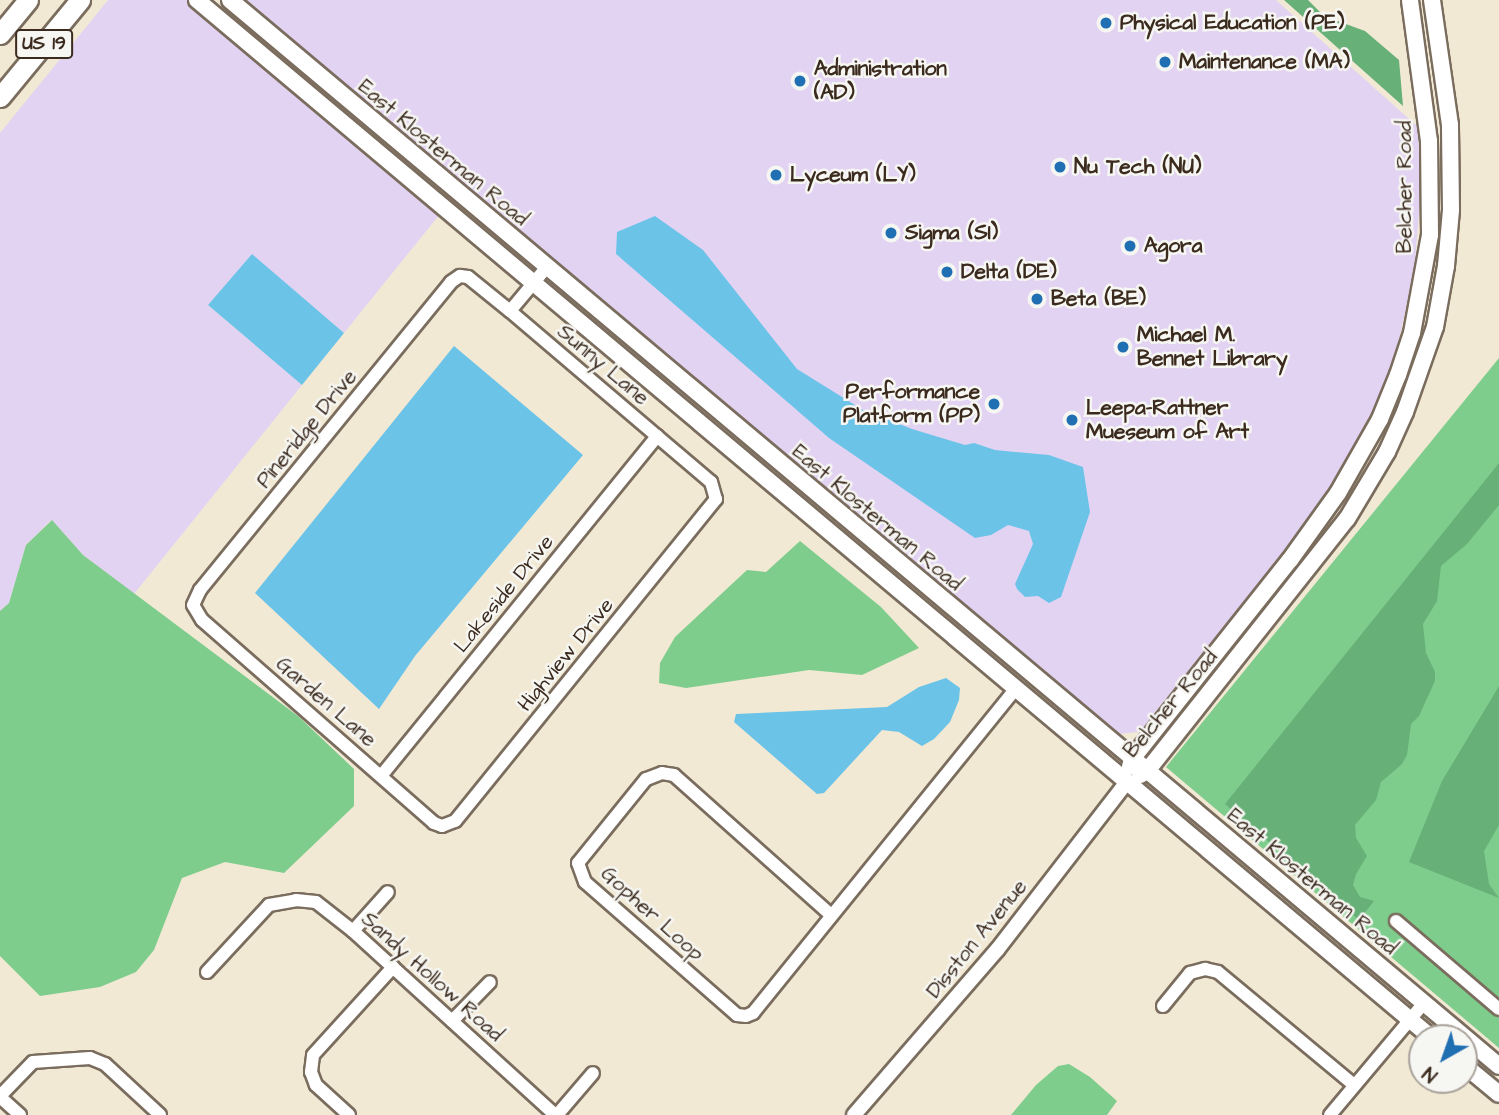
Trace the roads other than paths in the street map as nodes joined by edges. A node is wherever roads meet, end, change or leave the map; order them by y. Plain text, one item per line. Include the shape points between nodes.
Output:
1 (28, 0) edge
2 (80, 0) edge
3 (197, 0) edge
4 (230, 0) edge
5 (1410, 0) edge
6 (1432, 0) edge
7 (0, 34) edge
8 (0, 97) edge
9 (546, 268) junction
10 (454, 280) joint
11 (533, 284) junction
12 (510, 311) junction
13 (657, 436) junction
14 (716, 499) joint
15 (193, 605) joint
16 (1016, 690) junction
17 (1132, 759) junction
18 (1147, 771) junction
19 (381, 776) junction
20 (1126, 783) junction
21 (438, 825) joint
22 (388, 892) dead end
23 (831, 915) junction
24 (1396, 921) dead end
25 (352, 931) junction
26 (393, 967) junction
27 (206, 972) dead end
28 (491, 982) dead end
29 (1423, 1003) junction
30 (1163, 1006) dead end
31 (1499, 1009) edge
32 (1409, 1020) junction
33 (452, 1021) junction
34 (1414, 1024) edge
35 (1499, 1066) edge
36 (593, 1073) dead end
37 (1478, 1077) edge
38 (1354, 1085) junction
39 (1499, 1094) edge
40 (0, 1097) edge
41 (20, 1115) edge
42 (160, 1115) edge
43 (349, 1115) edge
44 (556, 1115) edge
45 (854, 1115) edge
46 (1330, 1115) edge

1 - 7 highway, US 19
2 - 8 highway, US 19
3 - 11 main road, East Klosterman Road
4 - 9 main road, East Klosterman Road
5 - 17 main road, Belcher Road via 1429,141 1430,235 1414,322 1398,375 1361,456 1320,520
6 - 18 main road, Belcher Road via 1450,125 1451,210 1435,327 1418,378 1387,452 1347,519
9 - 11 street
9 - 17 main road, East Klosterman Road
10 - 12 street, Sunny Lane via 468,277
10 - 15 street, Pineridge Drive via 200,590
11 - 12 street
11 - 16 main road, East Klosterman Road
12 - 13 street, Sunny Lane
13 - 14 street, Sunny Lane via 711,482
13 - 19 street, Lakeside Drive
14 - 21 street, Highview Drive via 455,821
15 - 19 street, Garden Lane via 202,620
16 - 20 main road, East Klosterman Road
16 - 23 street, Gopher Loop
17 - 18 main road, East Klosterman Road
17 - 20 main road, Belcher Road
18 - 20 main road, Belcher Road
18 - 29 main road, East Klosterman Road
19 - 21 street, Garden Lane
20 - 32 main road, East Klosterman Road
20 - 45 street, Disston Avenue via 997,950
22 - 25 street
23 - 23 street, Gopher Loop via 753,1013 737,1015 585,882 578,863 646,779 662,773 674,775
24 - 31 street
25 - 26 street, Sandy Hollow Road
25 - 27 street, Sandy Hollow Road via 316,902 269,905
26 - 33 street, Sandy Hollow Road
26 - 43 street via 313,1055 311,1072 316,1085
28 - 33 street
29 - 32 street
29 - 35 main road, East Klosterman Road
30 - 38 street via 1190,973 1218,972
32 - 34 main road, East Klosterman Road
32 - 38 street
33 - 44 street, Sandy Hollow Road
36 - 44 street
37 - 39 main road
38 - 46 street
40 - 41 street
40 - 42 street via 33,1062 90,1058 104,1064

